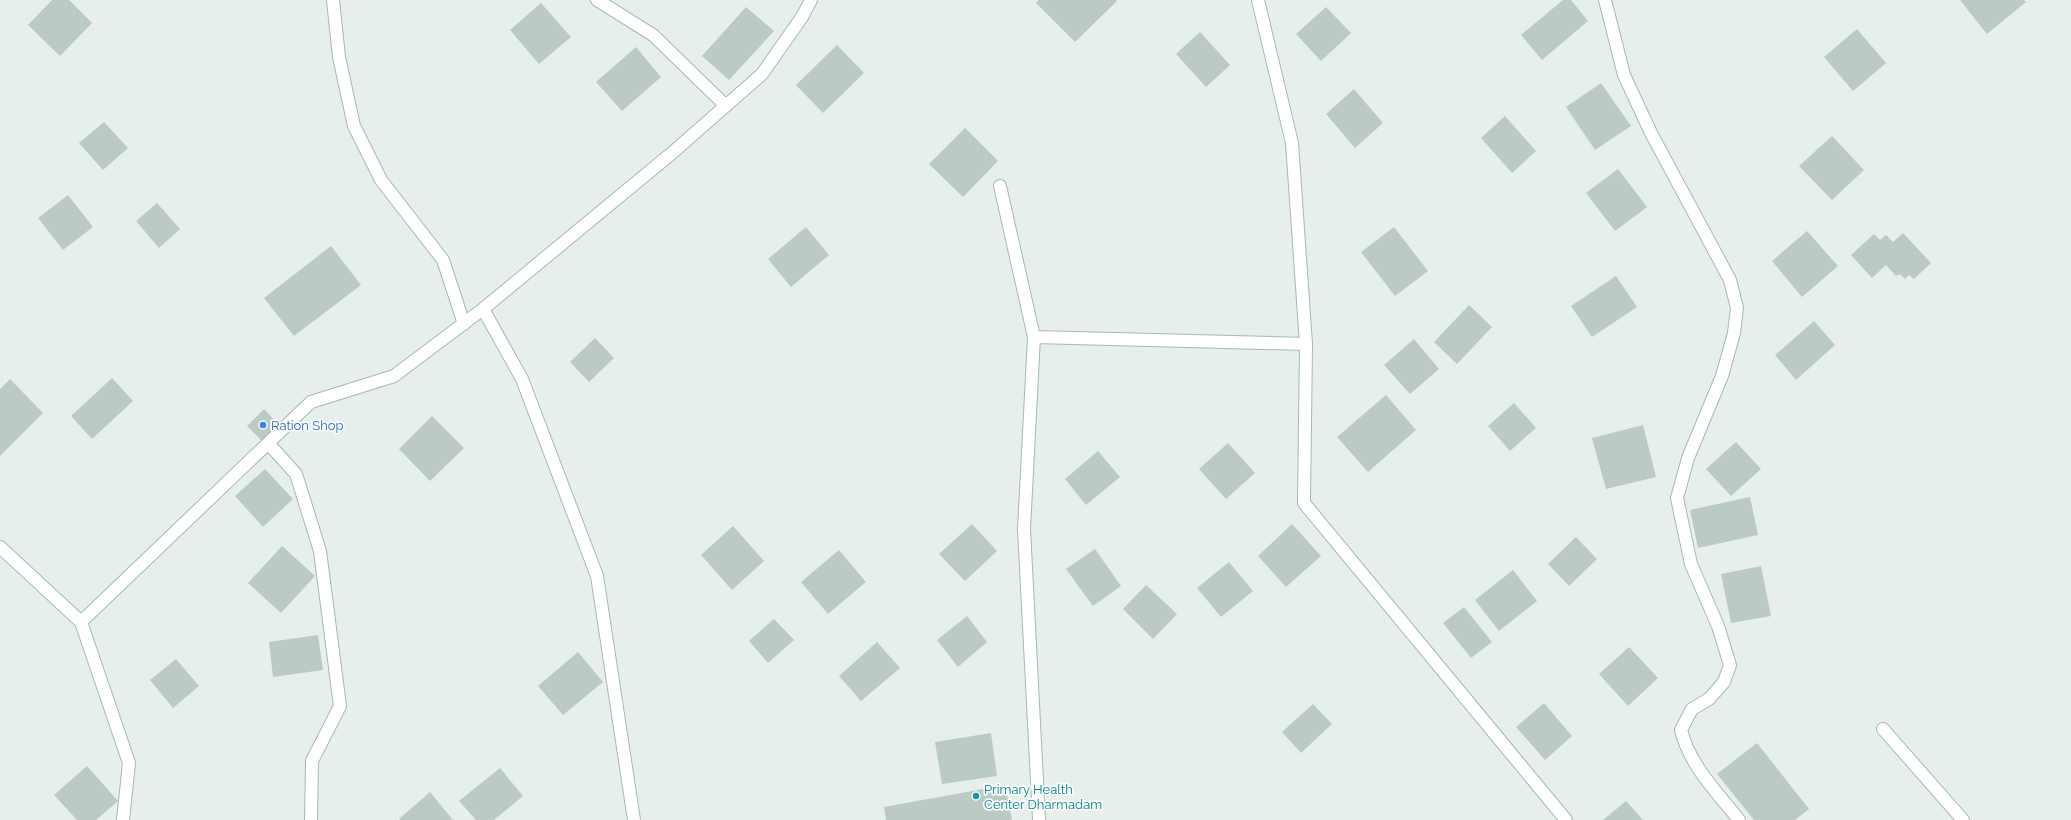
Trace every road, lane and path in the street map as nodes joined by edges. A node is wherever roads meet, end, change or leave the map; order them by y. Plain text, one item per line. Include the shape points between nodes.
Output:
1 (333, 0) edge
2 (597, 0) edge
3 (811, 0) edge
4 (1258, 0) edge
5 (1605, 0) edge
6 (726, 106) junction
7 (1000, 186) dead end
8 (483, 309) junction
9 (464, 324) junction
10 (1034, 337) junction
11 (1306, 344) junction
12 (268, 443) junction
13 (0, 547) edge
14 (82, 622) junction
15 (1883, 729) dead end
16 (123, 820) edge
17 (311, 820) edge
18 (634, 820) edge
19 (1039, 820) edge
20 (1566, 820) edge
21 (1739, 820) edge
22 (1963, 820) edge

1 - 9 street via 339,57 354,126 381,180 443,260
2 - 6 street via 653,35
3 - 6 street via 762,74
4 - 11 street via 1292,143
5 - 21 street via 1624,75 1651,132 1730,280 1737,308 1734,333 1722,376 1688,458 1676,498 1691,564 1718,626 1730,665 1724,682 1709,699 1692,709 1681,730 1685,746 1699,770
6 - 8 street
7 - 10 street
8 - 9 street
8 - 18 street via 522,379 597,576
9 - 12 street via 394,376 311,402
10 - 11 street
10 - 19 street via 1024,529
11 - 20 street via 1304,503
12 - 14 street
12 - 17 street via 296,474 320,551 340,706 312,761
13 - 14 street
14 - 16 street via 129,763
15 - 22 street

